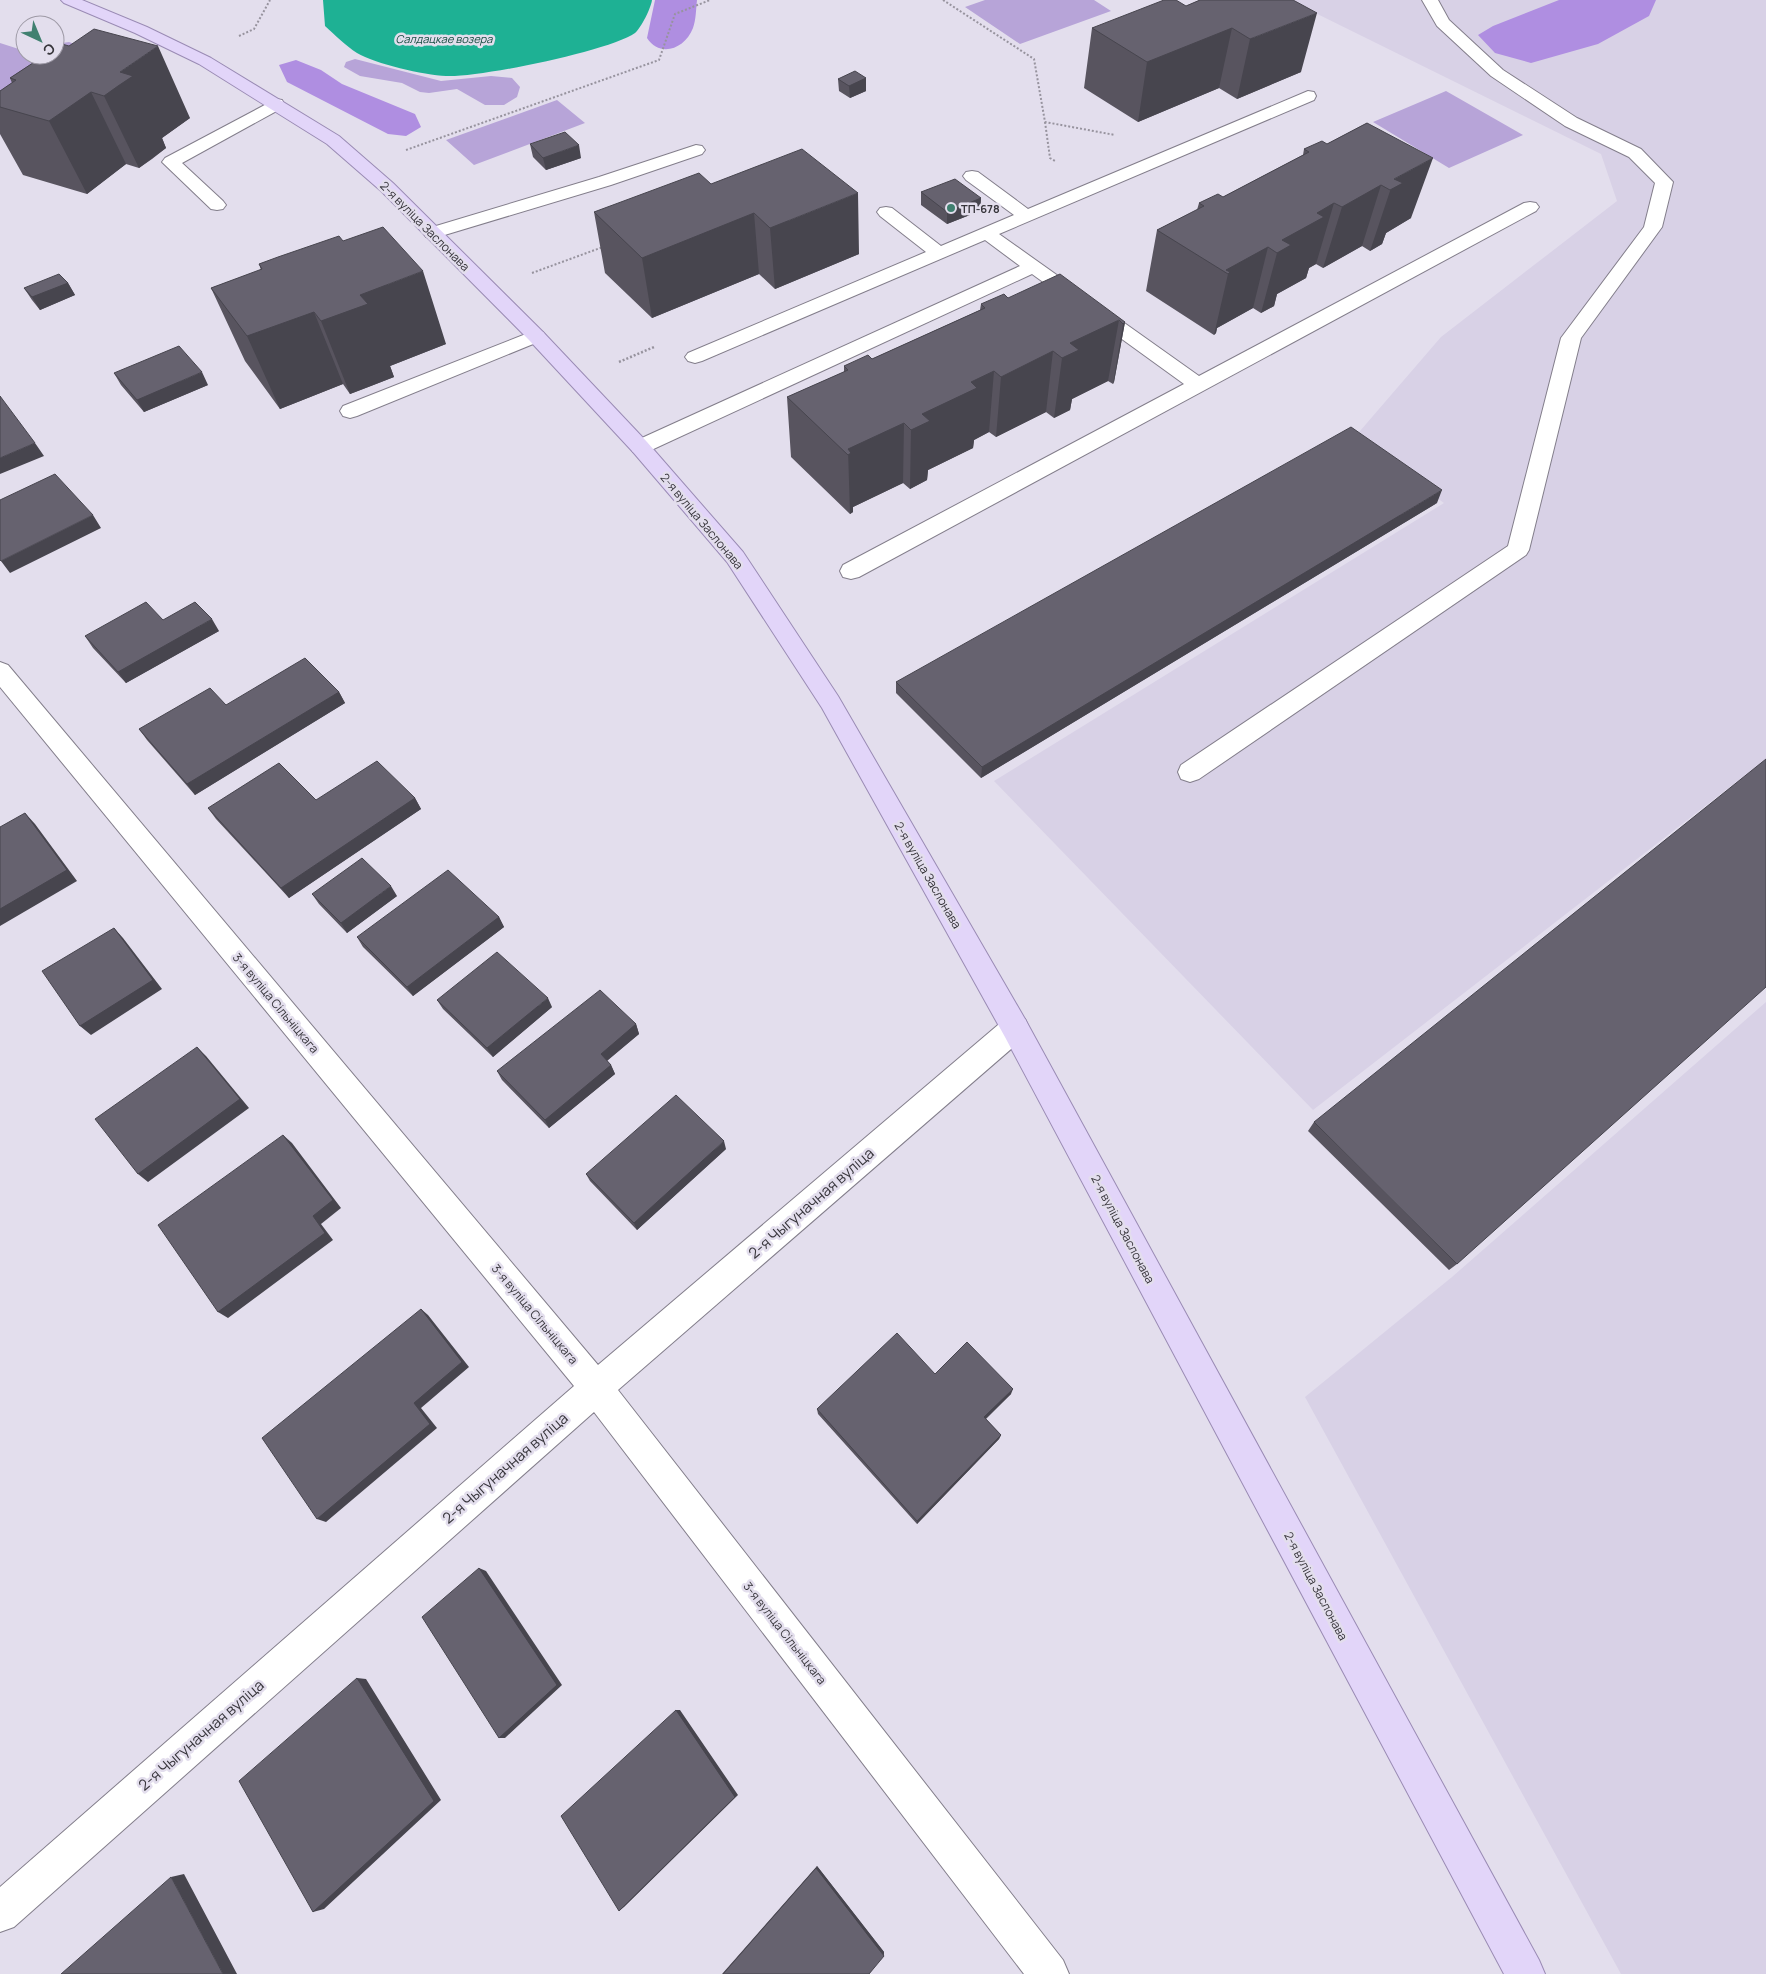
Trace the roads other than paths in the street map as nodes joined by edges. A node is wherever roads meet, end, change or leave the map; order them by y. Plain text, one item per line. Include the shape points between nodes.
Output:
1 (1430, 0) edge
2 (78, 1) edge
3 (1308, 96) dead end
4 (276, 104) junction
5 (696, 150) dead end
6 (972, 176) dead end
7 (217, 205) dead end
8 (1530, 207) dead end
9 (886, 212) dead end
10 (1027, 216) junction
11 (432, 233) junction
12 (986, 233) junction
13 (939, 254) junction
14 (1033, 267) junction
15 (536, 336) junction
16 (695, 357) dead end
17 (1199, 385) junction
18 (350, 410) dead end
19 (640, 447) junction
20 (851, 571) dead end
21 (0, 671) edge
22 (1190, 772) dead end
23 (1015, 1028) junction
24 (596, 1388) junction
25 (0, 1913) edge
26 (1049, 1974) edge
27 (1525, 1974) edge

1 - 22 street via 1443,23 1497,73 1571,122 1635,153 1664,182 1653,228 1571,338 1518,550
2 - 4 main road, 2-я вуліца Заслонава via 205,61
3 - 10 street
4 - 7 street via 171,162
4 - 11 main road, 2-я вуліца Заслонава via 333,140 387,187
5 - 11 street
6 - 10 street
8 - 17 street
9 - 13 street
10 - 12 street
11 - 15 main road, 2-я вуліца Заслонава
12 - 13 street
12 - 14 street
13 - 16 street
14 - 17 street
14 - 19 street
15 - 18 street
15 - 19 main road, 2-я вуліца Заслонава
17 - 20 street
19 - 23 main road, 2-я вуліца Заслонава via 735,557 830,702
21 - 24 street, 3-я вуліца Сільніцкага
23 - 24 street, 2-я Чыгуначная вуліца
23 - 27 main road, 2-я вуліца Заслонава
24 - 25 street, 2-я Чыгуначная вуліца
24 - 26 street, 3-я вуліца Сільніцкага

